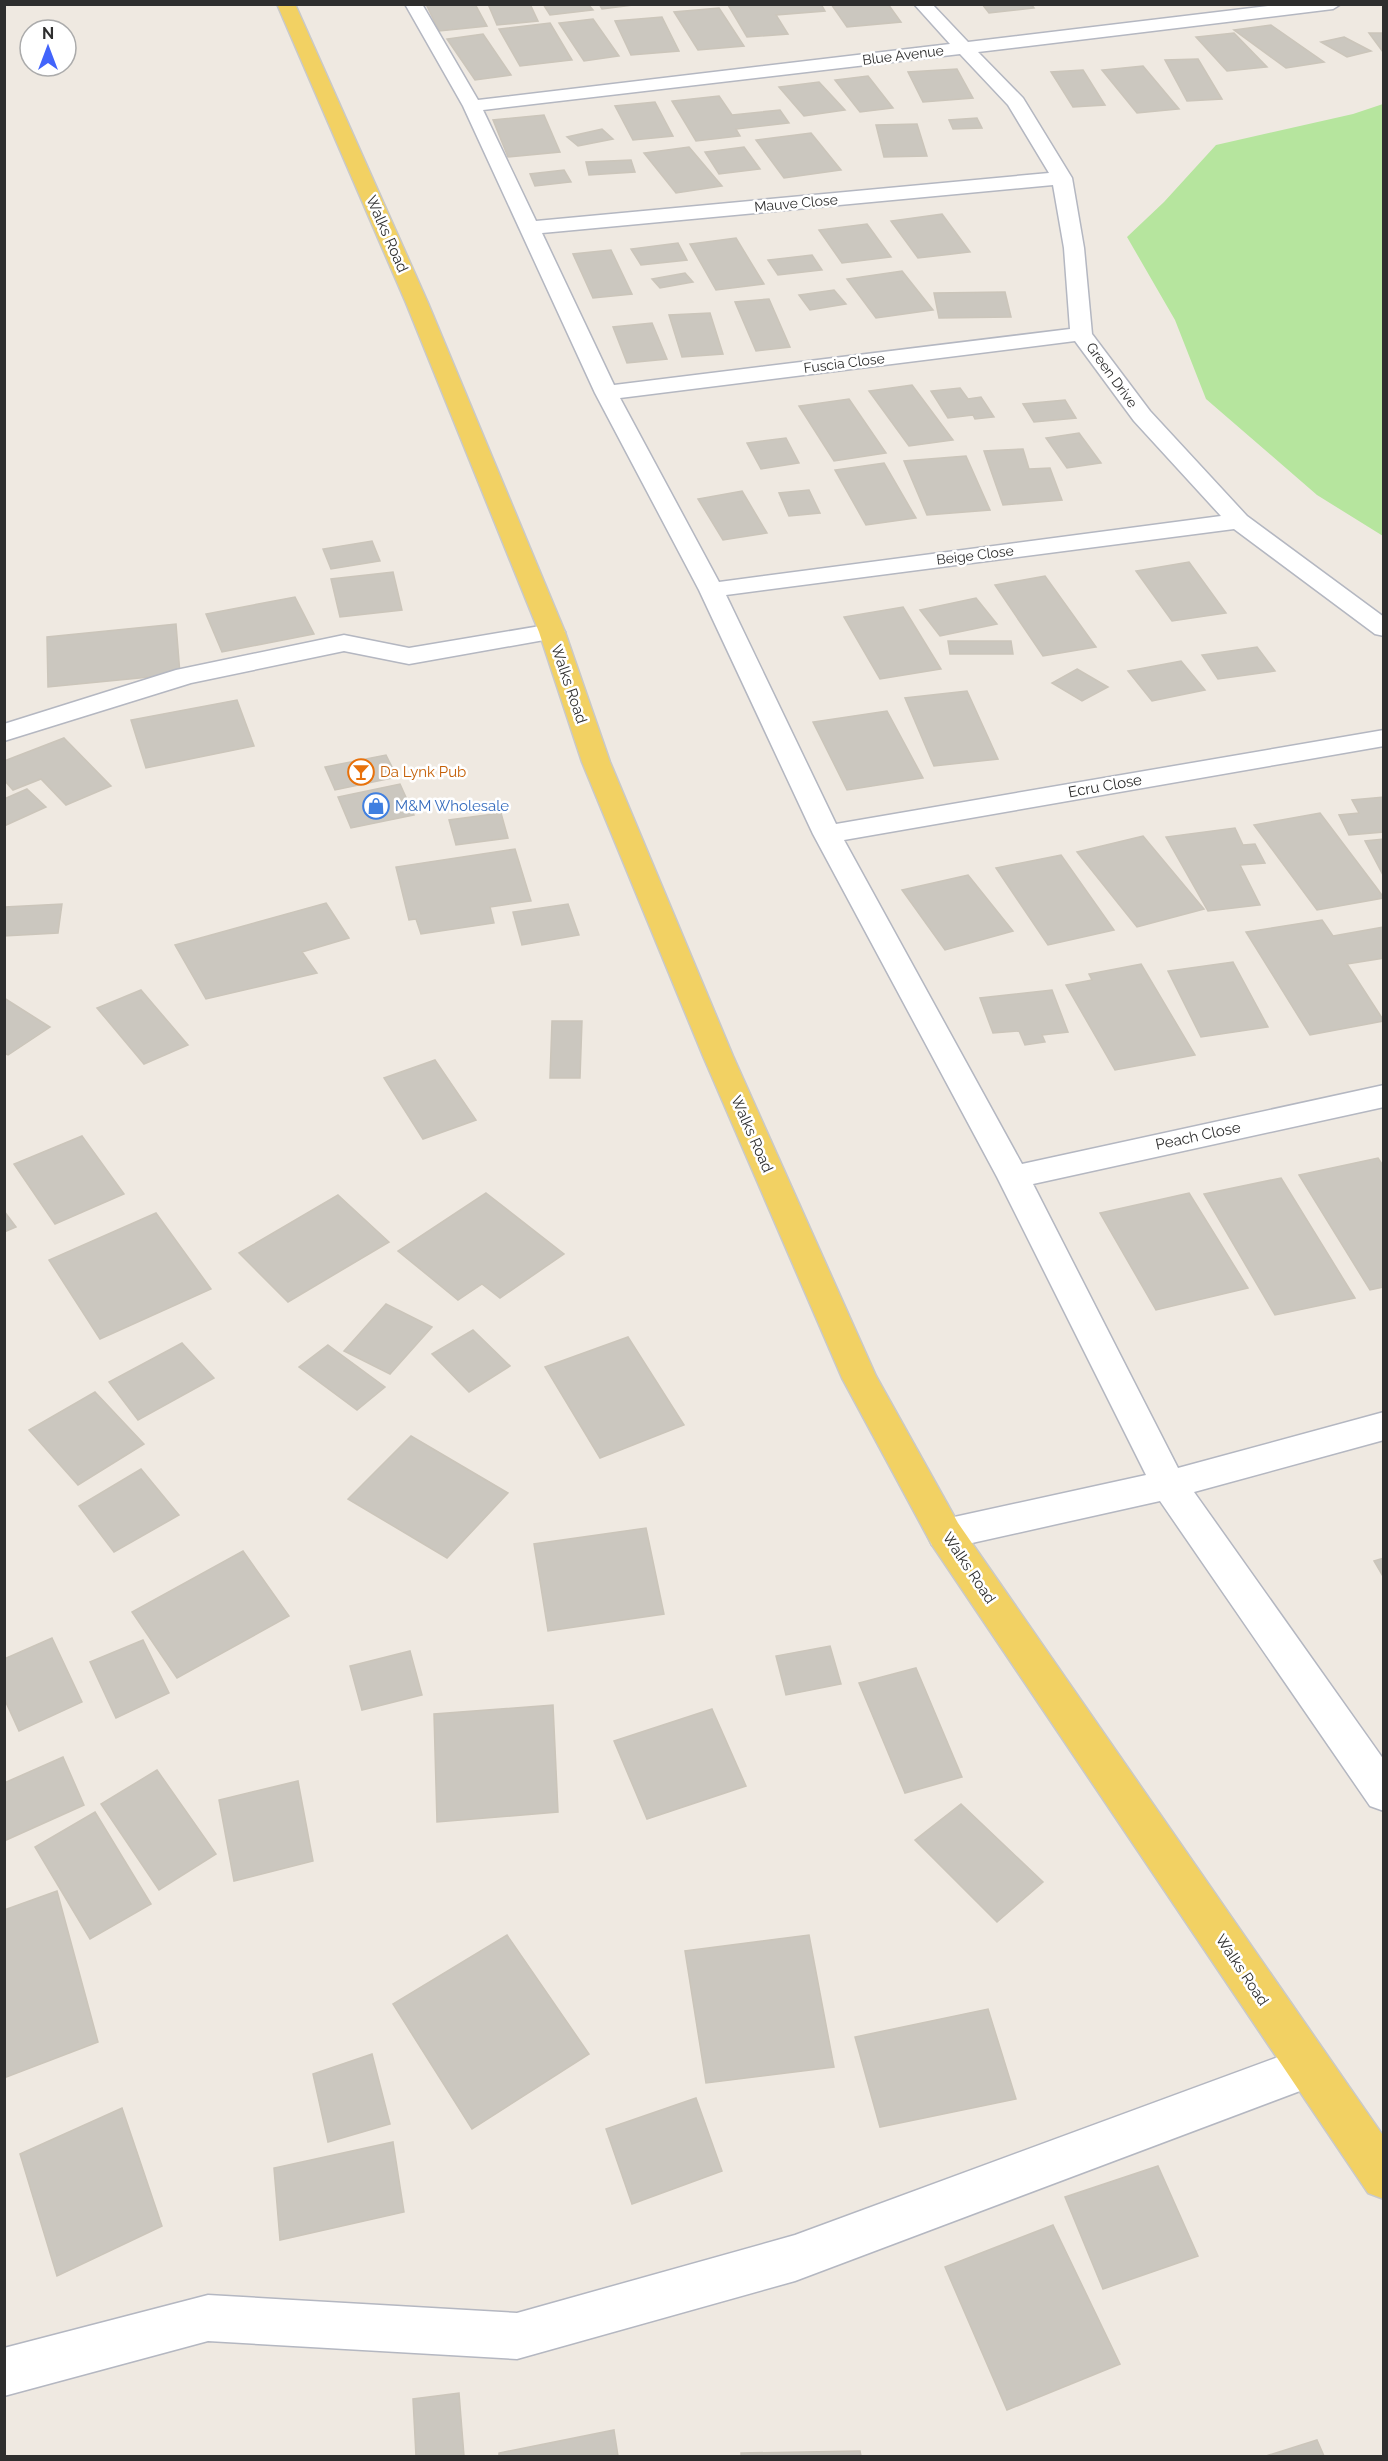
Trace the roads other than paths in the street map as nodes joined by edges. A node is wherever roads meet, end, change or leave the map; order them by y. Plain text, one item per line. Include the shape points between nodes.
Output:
1 (286, 4) edge
2 (413, 4) edge
3 (922, 4) edge
4 (1334, 4) edge
5 (962, 48) junction
6 (472, 106) junction
7 (1062, 178) junction
8 (531, 228) junction
9 (1082, 334) junction
10 (606, 393) junction
11 (1239, 521) junction
12 (711, 590) junction
13 (1383, 629) edge
14 (552, 632) junction
15 (4, 733) edge
16 (1383, 738) edge
17 (827, 834) junction
18 (1383, 1096) edge
19 (1013, 1177) junction
20 (1383, 1426) edge
21 (1169, 1485) junction
22 (945, 1534) junction
23 (1383, 1793) edge
24 (1308, 2067) junction
25 (1383, 2177) edge
26 (4, 2372) edge

1 - 14 main road, Walks Road via 417,303
2 - 6 street
3 - 5 street, Green Drive
4 - 5 street, Blue Avenue
5 - 6 street, Blue Avenue
5 - 7 street, Green Drive via 1016,102
6 - 8 street
7 - 8 street, Mauve Close
7 - 9 street, Green Drive via 1074,248
8 - 10 street
9 - 10 street, Fuscia Close
9 - 11 street, Green Drive via 1142,416
10 - 12 street
11 - 12 street, Beige Close
11 - 13 street, Green Drive
12 - 17 street
14 - 15 street via 409,656 344,643 185,676
14 - 22 main road, Walks Road via 596,762 718,1056 860,1378
16 - 17 street, Ecru Close
17 - 19 street
18 - 19 street, Peach Close
19 - 21 street
20 - 21 street
21 - 22 street
21 - 23 street
22 - 24 main road, Walks Road
24 - 25 main road, Walks Road
24 - 26 street via 795,2258 517,2336 208,2318

